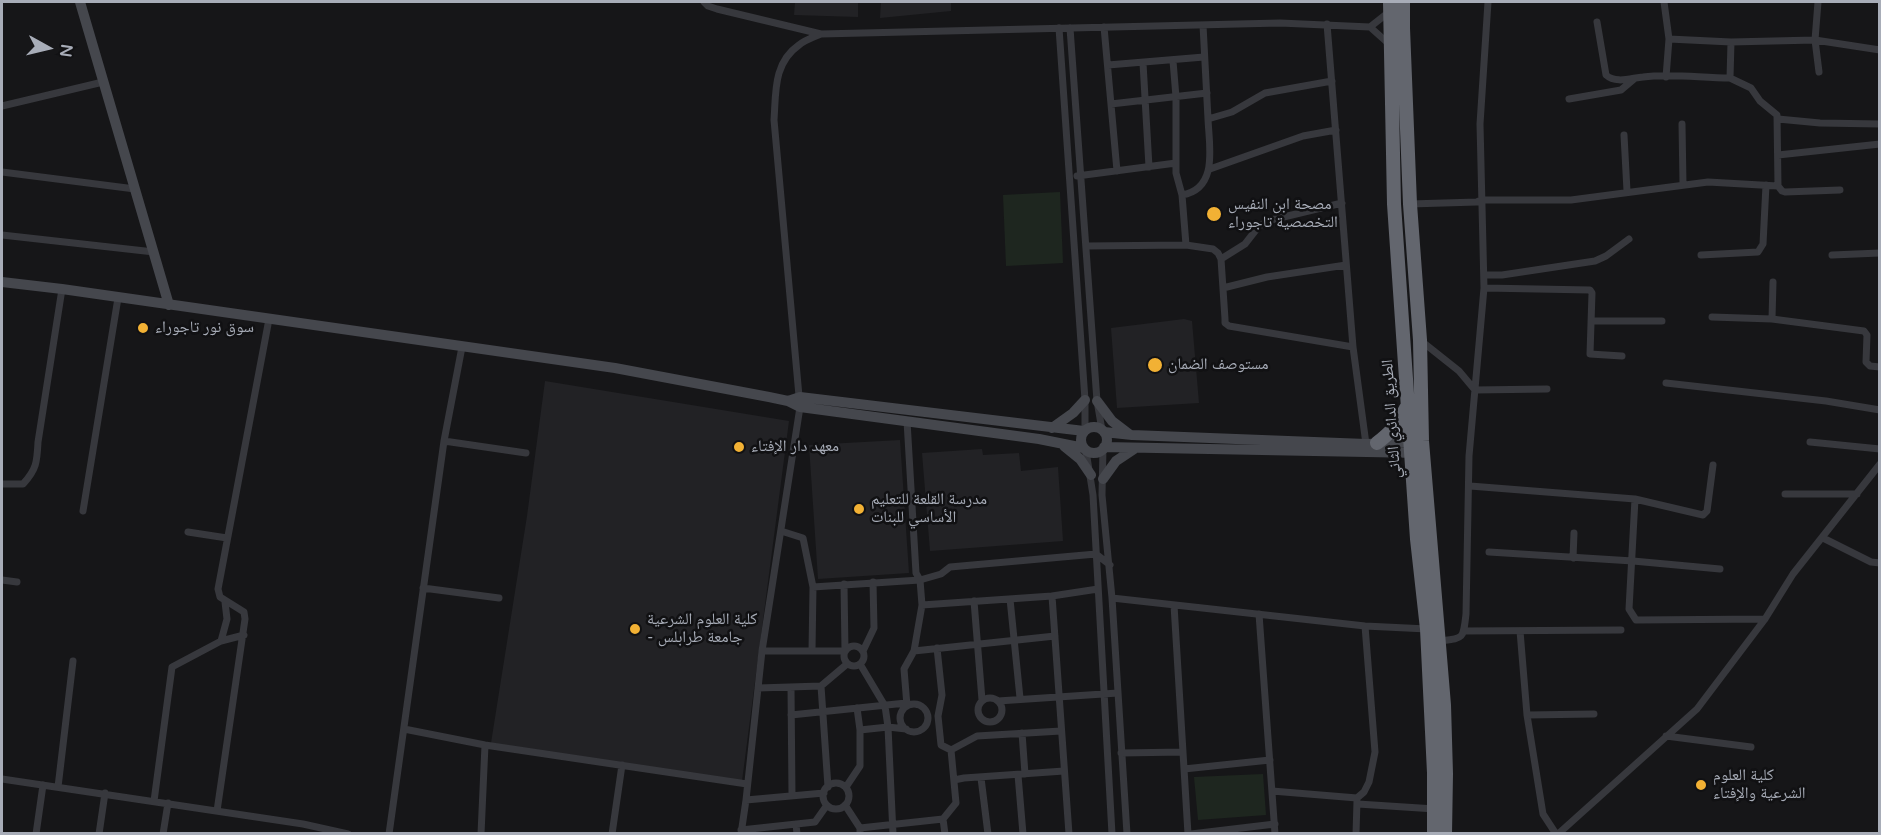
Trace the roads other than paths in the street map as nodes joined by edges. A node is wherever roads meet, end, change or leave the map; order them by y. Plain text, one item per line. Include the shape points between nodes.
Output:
1 (80, 2) edge
2 (704, 2) edge
3 (1403, 2) edge
4 (1488, 2) edge
5 (1664, 2) edge
6 (1818, 2) edge
7 (1390, 6) edge
8 (1598, 22) dead end
9 (1327, 24) junction
10 (1203, 25) junction
11 (1104, 27) junction
12 (1370, 27) junction
13 (1059, 28) junction
14 (1070, 28) junction
15 (821, 34) junction
16 (1669, 39) junction
17 (1815, 40) junction
18 (1731, 42) junction
19 (1390, 44) junction
20 (1880, 50) edge
21 (1204, 57) junction
22 (1173, 61) junction
23 (1143, 63) junction
24 (1108, 65) junction
25 (1819, 72) dead end
26 (1666, 76) junction
27 (1730, 78) junction
28 (1634, 79) junction
29 (1332, 81) junction
30 (103, 82) junction
31 (1206, 93) junction
32 (1176, 97) junction
33 (1569, 99) dead end
34 (1144, 100) junction
35 (1111, 104) junction
36 (2, 106) edge
37 (1208, 118) junction
38 (1778, 119) junction
39 (1682, 124) dead end
40 (1880, 124) edge
41 (1336, 130) junction
42 (1624, 135) dead end
43 (1880, 144) edge
44 (1079, 154) junction
45 (1068, 155) junction
46 (1778, 155) junction
47 (1176, 163) junction
48 (1149, 167) junction
49 (1210, 169) junction
50 (1117, 171) junction
51 (2, 172) edge
52 (1070, 176) junction
53 (1081, 176) junction
54 (1683, 184) junction
55 (1766, 185) junction
56 (1778, 186) junction
57 (135, 189) junction
58 (1840, 190) dead end
59 (1628, 191) junction
60 (1182, 195) junction
61 (1481, 200) junction
62 (1342, 203) junction
63 (1410, 204) junction
64 (2, 234) edge
65 (1629, 239) dead end
66 (1186, 245) junction
67 (1086, 246) junction
68 (154, 252) junction
69 (1880, 253) edge
70 (1701, 255) dead end
71 (1832, 255) dead end
72 (1221, 259) junction
73 (1346, 265) junction
74 (1484, 274) junction
75 (2, 282) edge
76 (1773, 282) dead end
77 (1223, 288) junction
78 (1484, 288) junction
79 (62, 289) junction
80 (118, 298) junction
81 (170, 305) junction
82 (1079, 316) junction
83 (1090, 316) junction
84 (1713, 317) dead end
85 (270, 319) junction
86 (1772, 319) junction
87 (1591, 321) junction
88 (1662, 321) dead end
89 (1420, 339) junction
90 (1353, 346) junction
91 (462, 347) junction
92 (1622, 356) dead end
93 (1880, 366) edge
94 (1666, 383) dead end
95 (1547, 389) dead end
96 (1475, 390) junction
97 (1085, 400) junction
98 (1097, 401) junction
99 (800, 402) junction
100 (831, 406) junction
101 (1407, 406) junction
102 (1880, 410) edge
103 (907, 421) junction
104 (1052, 428) junction
105 (1085, 431) junction
106 (1103, 431) junction
107 (1132, 435) junction
108 (444, 441) junction
109 (1810, 442) dead end
110 (1059, 443) junction
111 (1372, 444) junction
112 (1416, 447) junction
113 (1104, 448) junction
114 (1134, 449) junction
115 (1880, 449) edge
116 (1085, 450) junction
117 (526, 453) dead end
118 (1880, 464) edge
119 (1713, 465) dead end
120 (1090, 475) junction
121 (1103, 479) junction
122 (2, 484) edge
123 (1470, 486) junction
124 (1785, 494) dead end
125 (1857, 494) junction
126 (1635, 499) junction
127 (83, 511) dead end
128 (781, 531) junction
129 (188, 532) dead end
130 (1574, 533) dead end
131 (227, 538) junction
132 (1823, 538) junction
133 (1489, 552) dead end
134 (1096, 554) junction
135 (1573, 558) junction
136 (1633, 561) junction
137 (1880, 563) edge
138 (1110, 565) junction
139 (1720, 569) dead end
140 (2, 580) edge
141 (920, 580) junction
142 (17, 582) dead end
143 (873, 582) junction
144 (844, 584) junction
145 (813, 587) junction
146 (423, 588) junction
147 (1098, 589) junction
148 (1052, 596) junction
149 (499, 598) dead end
150 (1112, 598) junction
151 (1010, 599) junction
152 (974, 601) junction
153 (225, 602) junction
154 (922, 604) junction
155 (1174, 605) junction
156 (1258, 614) junction
157 (1765, 620) junction
158 (1365, 626) junction
159 (1427, 629) junction
160 (1621, 630) dead end
161 (1464, 631) junction
162 (1520, 631) junction
163 (244, 635) junction
164 (1055, 636) junction
165 (1015, 640) junction
166 (221, 641) junction
167 (1438, 641) junction
168 (978, 644) junction
169 (937, 648) junction
170 (762, 651) junction
171 (812, 651) junction
172 (845, 651) junction
173 (863, 651) junction
174 (914, 651) junction
175 (74, 661) dead end
176 (847, 664) junction
177 (860, 664) junction
178 (821, 686) junction
179 (790, 687) junction
180 (758, 688) junction
181 (1118, 693) junction
182 (1105, 694) junction
183 (1059, 696) junction
184 (1020, 698) junction
185 (982, 700) junction
186 (998, 701) junction
187 (907, 704) junction
188 (885, 706) junction
189 (857, 708) junction
190 (823, 711) junction
191 (791, 714) junction
192 (1594, 714) dead end
193 (1527, 715) junction
194 (927, 716) junction
195 (938, 716) junction
196 (888, 727) junction
197 (404, 729) junction
198 (906, 729) junction
199 (860, 730) junction
200 (1061, 731) junction
201 (1022, 733) junction
202 (1666, 736) junction
203 (485, 745) junction
204 (1751, 747) dead end
205 (951, 750) junction
206 (1183, 752) junction
207 (1121, 753) junction
208 (1270, 760) junction
209 (622, 765) junction
210 (1184, 769) junction
211 (1064, 771) junction
212 (1022, 775) junction
213 (981, 778) junction
214 (2, 779) edge
215 (954, 780) junction
216 (747, 784) junction
217 (43, 785) junction
218 (58, 787) junction
219 (846, 787) junction
220 (826, 790) junction
221 (1272, 790) junction
222 (105, 794) junction
223 (792, 796) junction
224 (746, 800) junction
225 (154, 801) junction
226 (1358, 801) junction
227 (168, 803) junction
228 (827, 805) junction
229 (845, 805) junction
230 (1435, 809) junction
231 (217, 811) junction
232 (943, 819) junction
233 (303, 824) junction
234 (796, 824) junction
235 (1275, 824) junction
236 (892, 825) junction
237 (770, 830) edge
238 (860, 831) edge
239 (741, 832) edge
240 (36, 834) edge
241 (99, 834) edge
242 (163, 834) edge
243 (300, 834) edge
244 (348, 834) edge
245 (389, 834) edge
246 (481, 834) edge
247 (612, 834) edge
248 (797, 834) edge
249 (893, 834) edge
250 (945, 834) edge
251 (988, 834) edge
252 (1023, 834) edge
253 (1069, 834) edge
254 (1112, 834) edge
255 (1127, 834) edge
256 (1190, 834) edge
257 (1275, 834) edge
258 (1356, 834) edge
259 (1434, 834) edge
260 (1445, 834) edge
261 (1557, 834) edge

1 - 30 street
2 - 15 street via 717,9
3 - 63 highway, الطريق الدائري الثاني
4 - 61 street via 1479,124
5 - 16 street
6 - 17 street
7 - 12 street
7 - 19 highway, الطريق الدائري الثاني
8 - 28 street via 1606,75 1617,80
9 - 10 street
9 - 12 street
9 - 29 street
10 - 11 street
10 - 21 street
11 - 14 street
11 - 24 street
12 - 19 street
13 - 14 street
13 - 15 street
13 - 45 street
14 - 44 street
15 - 99 street via 798,45 784,60 776,77 774,120
16 - 18 street
16 - 26 street
17 - 18 street
17 - 20 street
17 - 25 street
18 - 27 street
19 - 101 highway, الطريق الدائري الثاني via 1394,204
21 - 22 street
21 - 31 street
22 - 23 street
22 - 32 street
23 - 24 street
23 - 34 street
24 - 35 street
26 - 27 street
26 - 28 street
27 - 38 street via 1750,88
28 - 33 street via 1620,90
29 - 37 street via 1265,93 1232,112
29 - 41 street
30 - 36 street
30 - 57 street
31 - 32 street
31 - 37 street
32 - 34 street
32 - 47 street
34 - 35 street
34 - 48 street
35 - 50 street
37 - 49 street
38 - 40 street
38 - 46 street
39 - 54 street
41 - 49 street via 1303,136
41 - 62 street
42 - 59 street
43 - 46 street
44 - 45 street
44 - 53 street
45 - 52 street
46 - 56 street
47 - 48 street
47 - 60 street
48 - 50 street
49 - 60 street via 1199,187
50 - 53 street
51 - 57 street
52 - 53 street
52 - 82 street
53 - 67 street
54 - 55 street
54 - 59 street
55 - 56 street
55 - 70 street via 1761,249
56 - 58 street via 1785,192
57 - 68 street
59 - 61 street via 1571,200
60 - 66 street
61 - 63 street
61 - 74 street
62 - 72 street via 1259,225 1245,244
62 - 73 street
63 - 89 highway, الطريق الدائري الثاني
64 - 68 street
65 - 74 street via 1595,261 1502,275
66 - 67 street
66 - 72 street via 1213,249
67 - 83 street
68 - 81 street
69 - 71 street
72 - 77 street
73 - 77 street
73 - 90 street
74 - 78 street
75 - 79 street
76 - 86 street
77 - 90 street via 1225,323 1229,326
78 - 87 street via 1589,290
78 - 96 street
79 - 80 street
79 - 122 street via 37,461 33,474 23,484
80 - 81 street
80 - 127 street
81 - 85 street
82 - 83 street
82 - 97 street
83 - 98 street
84 - 86 street
85 - 91 street
85 - 131 street
86 - 93 street via 1864,331 1866,362
87 - 88 street
87 - 92 street via 1591,355
89 - 96 street via 1459,371
89 - 112 highway, الطريق الدائري الثاني
90 - 111 street
91 - 99 street via 615,368
91 - 108 street
94 - 102 street
95 - 96 street
96 - 123 street
97 - 104 street
97 - 105 street
98 - 106 street
98 - 107 street via 1112,421
99 - 100 street
99 - 128 street
100 - 103 street
100 - 104 street
101 - 111 highway via 1392,431
101 - 112 highway, الطريق الدائري الثاني
103 - 110 street
103 - 141 street via 916,573
104 - 105 street
105 - 106 street via 1094,427
105 - 116 street via 1081,438
106 - 107 street
106 - 113 street
107 - 111 street
108 - 117 street
108 - 146 street
109 - 115 street
110 - 116 street
110 - 120 street via 1074,453
111 - 112 street
112 - 114 street
112 - 159 highway, الطريق الدائري الثاني via 1417,539
112 - 167 highway, الطريق الدائري الثاني
113 - 114 street
113 - 116 street via 1097,452
113 - 121 street
114 - 121 street via 1116,461
116 - 120 street
118 - 125 street
119 - 126 street via 1707,512 1703,515
120 - 134 street
121 - 138 street
123 - 126 street
123 - 161 street
124 - 125 street
125 - 132 street
126 - 136 street
128 - 145 street via 803,538
128 - 170 street
129 - 131 street
130 - 135 street
131 - 153 street via 218,589
132 - 137 street
132 - 157 street via 1793,574
133 - 135 street
134 - 138 street
134 - 141 street via 950,567
134 - 147 street
135 - 136 street
136 - 139 street
136 - 157 street via 1629,609 1636,620
138 - 150 street
140 - 142 street
141 - 143 street
141 - 154 street
143 - 144 street
143 - 173 street via 874,628
144 - 145 street
144 - 172 street
145 - 171 street
146 - 149 street
146 - 197 street
147 - 148 street
147 - 182 street
148 - 151 street
148 - 164 street
150 - 155 street
150 - 181 street
151 - 152 street
151 - 165 street
152 - 154 street
152 - 168 street
153 - 163 street via 244,612
153 - 166 street via 227,619
154 - 174 street
155 - 156 street
155 - 206 street
156 - 158 street
156 - 208 street
157 - 202 street via 1697,709
158 - 159 street
158 - 226 street via 1375,752 1369,782
159 - 230 highway, الطريق الدائري الثاني
160 - 162 street
161 - 162 street
161 - 167 street via 1459,638
162 - 193 street
163 - 166 street
163 - 231 street
164 - 165 street
164 - 183 street
165 - 168 street
165 - 184 street
166 - 225 street via 172,667
167 - 260 highway, الطريق الدائري الثاني via 1446,774
168 - 169 street
168 - 185 street
169 - 174 street
169 - 195 street via 942,695
170 - 171 street
170 - 180 street
171 - 172 street
172 - 173 street via 854,646
172 - 176 street
173 - 177 street
174 - 187 street via 904,669
175 - 218 street
176 - 177 street
176 - 178 street
177 - 188 street
178 - 179 street
178 - 190 street
179 - 180 street
179 - 191 street
180 - 216 street
181 - 182 street
181 - 207 street
182 - 183 street
182 - 254 street
183 - 184 street
183 - 200 street
184 - 186 street
185 - 186 street
185 - 186 street via 978,711 981,719 988,722 1001,715
187 - 188 street
187 - 194 street via 918,705
187 - 198 street via 900,719
188 - 189 street
188 - 196 street
189 - 190 street
189 - 199 street
190 - 191 street
190 - 220 street
191 - 223 street
192 - 193 street
193 - 261 street via 1543,814
194 - 195 street
194 - 198 street via 920,729
195 - 205 street via 941,746
196 - 198 street
196 - 199 street
196 - 236 street
197 - 203 street
197 - 245 street
199 - 219 street via 860,766
200 - 201 street
200 - 211 street
201 - 205 street via 976,736
201 - 212 street
202 - 204 street
202 - 261 street
203 - 209 street
203 - 246 street
205 - 215 street
206 - 207 street
206 - 210 street
207 - 255 street
208 - 210 street
208 - 221 street
209 - 216 street
209 - 247 street
210 - 256 street
211 - 212 street
211 - 253 street
212 - 213 street
212 - 252 street
213 - 215 street
213 - 251 street
214 - 217 street
215 - 232 street via 956,803
216 - 224 street
217 - 218 street
217 - 240 street
218 - 222 street
219 - 220 street via 835,783
219 - 229 street via 849,798
220 - 223 street
220 - 228 street
221 - 226 street
221 - 235 street
222 - 225 street
222 - 241 street
223 - 224 street
224 - 239 street
225 - 227 street
226 - 230 street
226 - 258 street
227 - 231 street
227 - 242 street
228 - 229 street via 838,809
228 - 234 street via 815,822
229 - 238 street
230 - 259 highway, الطريق الدائري الثاني
231 - 233 street
232 - 236 street
232 - 250 street
233 - 243 street
233 - 244 street
234 - 237 street
234 - 248 street
235 - 256 street
235 - 257 street
236 - 238 street
236 - 249 street
237 - 239 street

